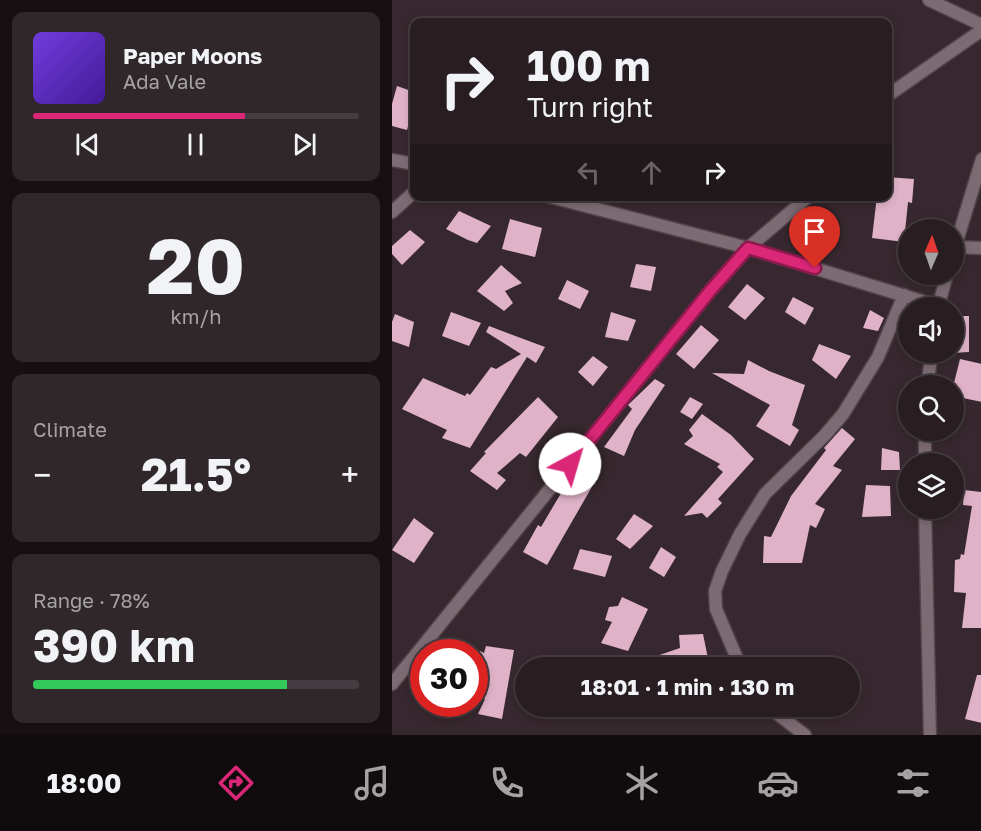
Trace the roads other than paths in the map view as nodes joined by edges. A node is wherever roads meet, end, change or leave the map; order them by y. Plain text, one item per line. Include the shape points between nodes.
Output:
1 (929, 0) edge
2 (982, 25) edge
3 (982, 30) edge
4 (892, 93) edge
5 (982, 159) edge
6 (392, 160) edge
7 (410, 163) edge
8 (410, 195) edge
9 (410, 196) edge
10 (566, 201) edge
11 (803, 201) edge
12 (392, 204) edge
13 (392, 212) edge
14 (964, 219) edge
15 (748, 248) junction
16 (982, 248) edge
17 (964, 250) edge
18 (904, 295) junction
19 (910, 297) edge
20 (925, 519) edge
21 (736, 657) edge
22 (392, 684) edge
23 (781, 717) edge
24 (805, 735) edge
25 (930, 735) edge

1 - 2 street
3 - 4 street
5 - 14 street
6 - 7 street
8 - 12 street
9 - 13 street
10 - 15 street
11 - 15 street
15 - 18 street
15 - 22 street
16 - 17 street
18 - 19 street
18 - 21 street via 878,357 843,414 765,494 722,571 715,591 716,609
20 - 25 street
23 - 24 street

